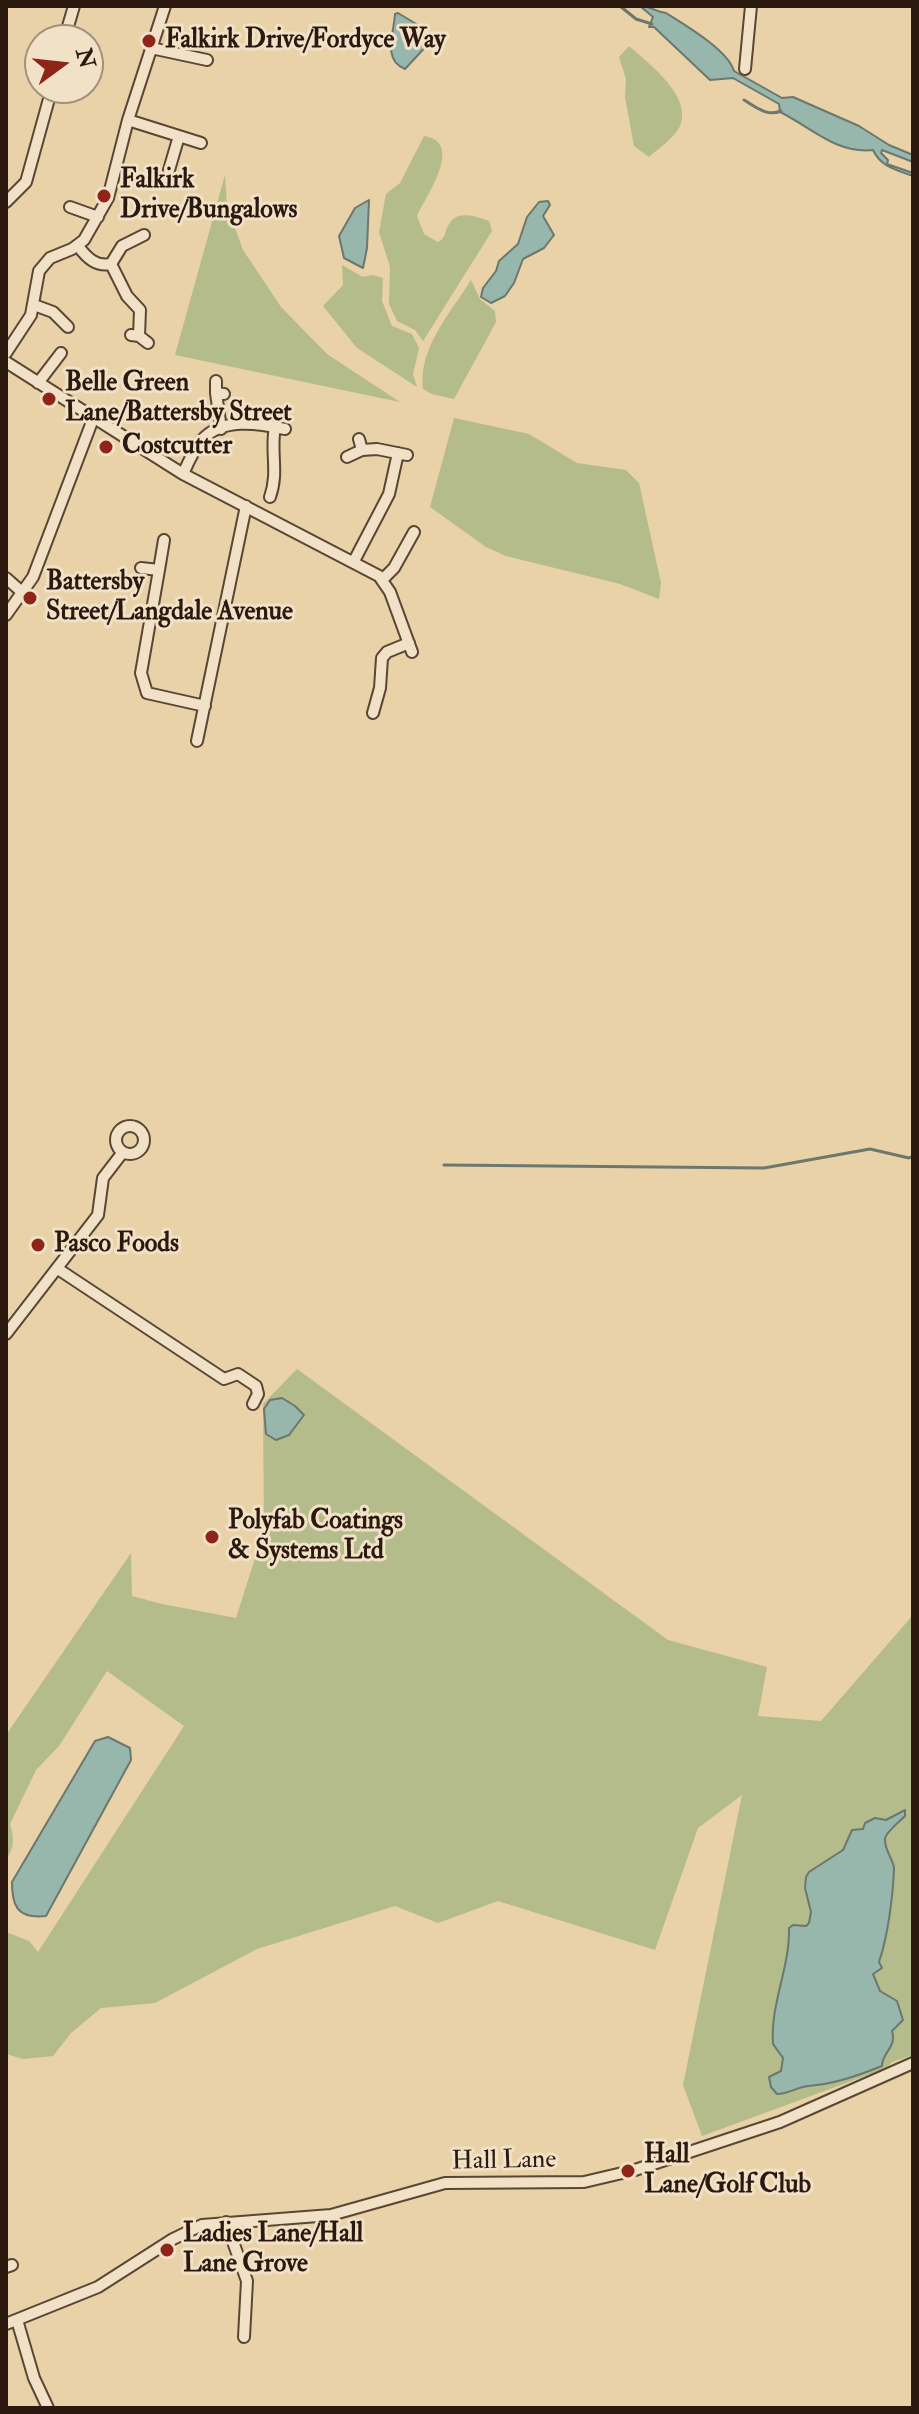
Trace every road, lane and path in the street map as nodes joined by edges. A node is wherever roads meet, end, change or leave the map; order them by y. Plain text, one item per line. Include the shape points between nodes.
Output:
1 (165, 6) edge
2 (751, 6) edge
3 (151, 48) junction
4 (207, 60) dead end
5 (745, 69) dead end
6 (48, 104) edge
7 (128, 120) junction
8 (179, 136) junction
9 (196, 138) dead end
10 (169, 170) dead end
11 (6, 202) edge
12 (70, 207) dead end
13 (98, 217) junction
14 (146, 233) dead end
15 (78, 246) junction
16 (111, 264) junction
17 (34, 305) junction
18 (68, 327) dead end
19 (139, 338) dead end
20 (6, 353) edge
21 (61, 353) dead end
22 (6, 362) edge
23 (38, 383) junction
24 (219, 389) dead end
25 (93, 419) junction
26 (221, 429) junction
27 (347, 457) dead end
28 (183, 474) junction
29 (270, 497) dead end
30 (246, 506) junction
31 (414, 532) dead end
32 (164, 540) dead end
33 (354, 561) junction
34 (141, 568) dead end
35 (159, 570) junction
36 (6, 578) edge
37 (383, 579) junction
38 (23, 593) junction
39 (6, 615) edge
40 (205, 706) junction
41 (373, 713) dead end
42 (197, 741) dead end
43 (123, 1152) dead end
44 (58, 1269) junction
45 (6, 1334) edge
46 (253, 1404) dead end
47 (913, 2063) edge
48 (226, 2222) junction
49 (11, 2322) edge
50 (244, 2337) dead end
51 (48, 2408) edge

1 - 3 street
2 - 5 street
3 - 4 street
3 - 7 street
6 - 11 street via 26,182
7 - 8 street
7 - 13 street via 112,189
8 - 9 street
8 - 10 street
12 - 13 street
13 - 15 street
14 - 16 street via 122,246
15 - 16 street via 96,264
15 - 17 street via 42,266
16 - 19 street via 140,310
17 - 18 street
17 - 20 street
21 - 23 street
22 - 23 street
23 - 25 street
24 - 26 street
25 - 28 street
25 - 38 street
26 - 28 street via 201,441
26 - 29 street via 251,422 280,428 272,445 276,481
27 - 33 street via 361,445 402,454 389,494
28 - 30 street
30 - 33 street
30 - 40 street
31 - 37 street
32 - 35 street
33 - 37 street
34 - 35 street
35 - 40 street via 141,673 147,693
36 - 38 street
37 - 41 street via 411,647 382,658
38 - 39 street
40 - 42 street
43 - 44 street via 103,1178 98,1215
44 - 45 street
44 - 46 street via 224,1379 238,1374 256,1386
47 - 48 street, Hall Lane via 780,2122 584,2182 445,2183 331,2215
48 - 49 street, Hall Lane via 202,2225 98,2287
48 - 50 street via 247,2281
49 - 51 street

